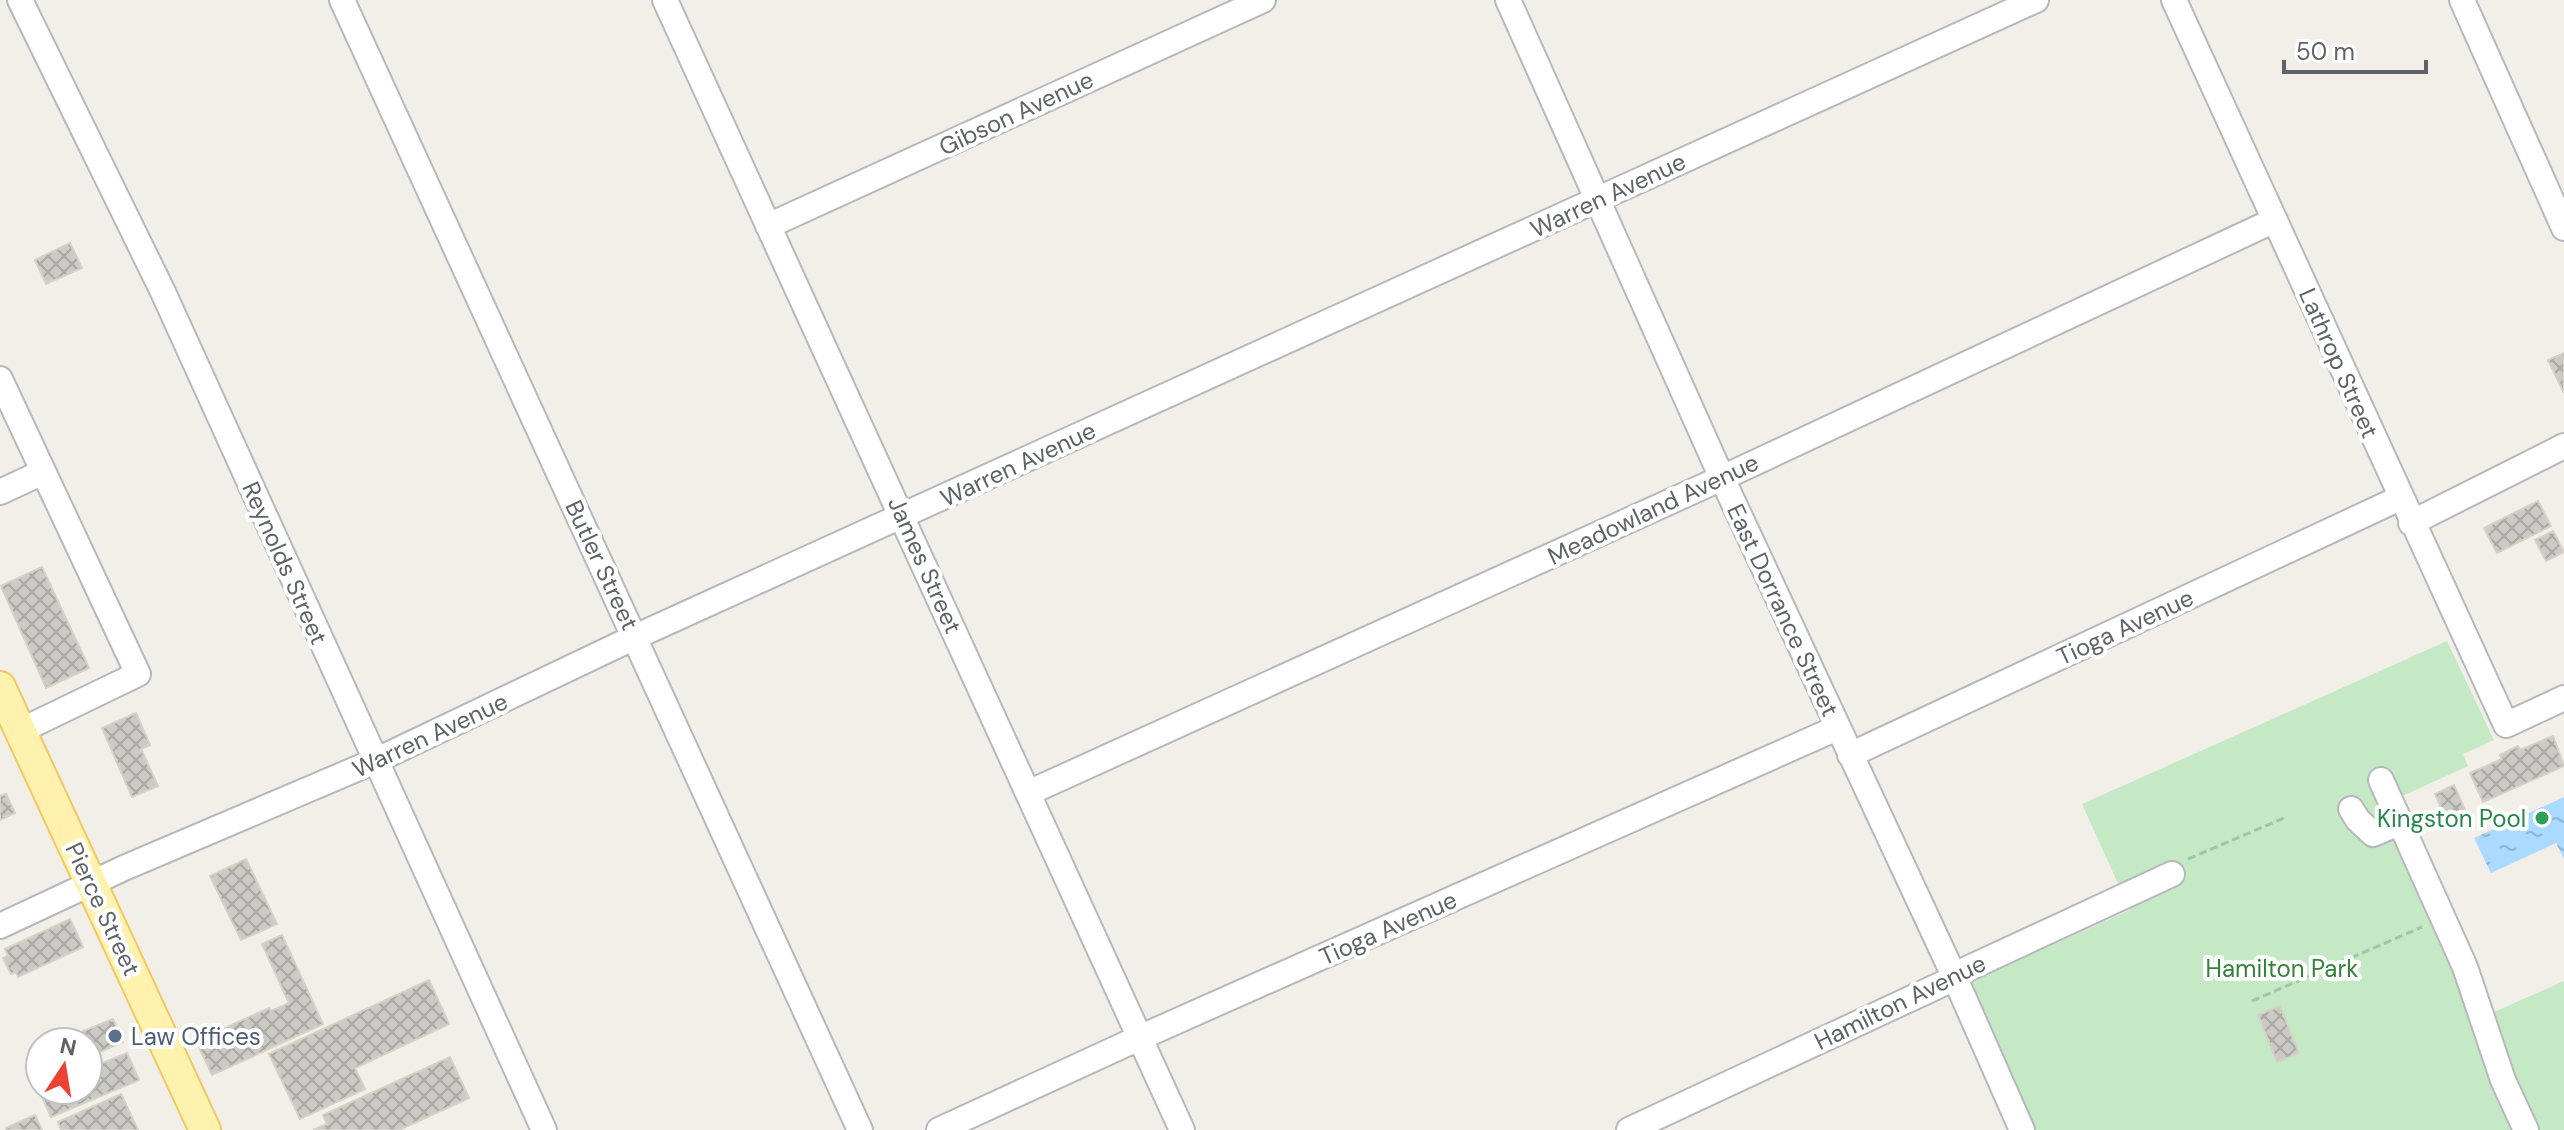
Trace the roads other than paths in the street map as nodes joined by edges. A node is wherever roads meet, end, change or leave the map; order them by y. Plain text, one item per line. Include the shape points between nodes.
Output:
1 (20, 0) edge
2 (342, 0) edge
3 (665, 0) edge
4 (1263, 0) edge
5 (1508, 0) edge
6 (2036, 0) edge
7 (2174, 0) edge
8 (2462, 0) edge
9 (1599, 199) junction
10 (2275, 220) junction
11 (768, 226) junction
12 (2564, 228) edge
13 (0, 379) edge
14 (2564, 446) edge
15 (43, 472) junction
16 (1722, 478) junction
17 (0, 492) edge
18 (2400, 498) junction
19 (904, 517) junction
20 (2411, 523) junction
21 (635, 637) junction
22 (0, 687) edge
23 (2564, 698) edge
24 (1837, 728) junction
25 (20, 731) junction
26 (1850, 755) junction
27 (375, 761) junction
28 (2381, 780) dead end
29 (1028, 793) junction
30 (2351, 809) dead end
31 (2399, 823) junction
32 (2172, 874) dead end
33 (91, 883) junction
34 (0, 926) edge
35 (1955, 978) junction
36 (1139, 1038) junction
37 (205, 1130) edge
38 (544, 1130) edge
39 (860, 1130) edge
40 (939, 1130) edge
41 (1182, 1130) edge
42 (1629, 1130) edge
43 (2022, 1130) edge
44 (2526, 1130) edge

1 - 27 street, Reynolds Street via 163,292
2 - 21 street, Butler Street
3 - 11 street, James Street
4 - 11 street, Gibson Avenue
5 - 9 street, East Dorrance Street
6 - 9 street, Warren Avenue
7 - 10 street, Lathrop Street
8 - 12 street
9 - 16 street, East Dorrance Street
9 - 19 street, Warren Avenue
10 - 16 street, Meadowland Avenue
10 - 18 street, Lathrop Street
11 - 19 street, James Street
13 - 15 street
14 - 20 street
15 - 17 street
15 - 25 street via 138,674
16 - 24 street, East Dorrance Street
16 - 29 street, Meadowland Avenue
18 - 20 street, Lathrop Street
18 - 26 street, Tioga Avenue
19 - 21 street, Warren Avenue
19 - 29 street, James Street
20 - 23 street, Lathrop Street via 2506,725
21 - 27 street, Warren Avenue
21 - 39 street, Butler Street
22 - 25 main road, Pierce Street
24 - 26 street, East Dorrance Street
24 - 36 street, Tioga Avenue
25 - 33 main road, Pierce Street
26 - 35 street, East Dorrance Street
27 - 33 street, Warren Avenue
27 - 38 street, Reynolds Street
28 - 31 street
29 - 36 street, James Street
30 - 31 street via 2373,834
31 - 44 street via 2465,967 2503,1080
32 - 35 street, Hamilton Avenue
33 - 34 street, Warren Avenue
33 - 37 main road, Pierce Street
35 - 42 street, Hamilton Avenue
35 - 43 street, East Dorrance Street
36 - 40 street, Tioga Avenue
36 - 41 street, James Street

